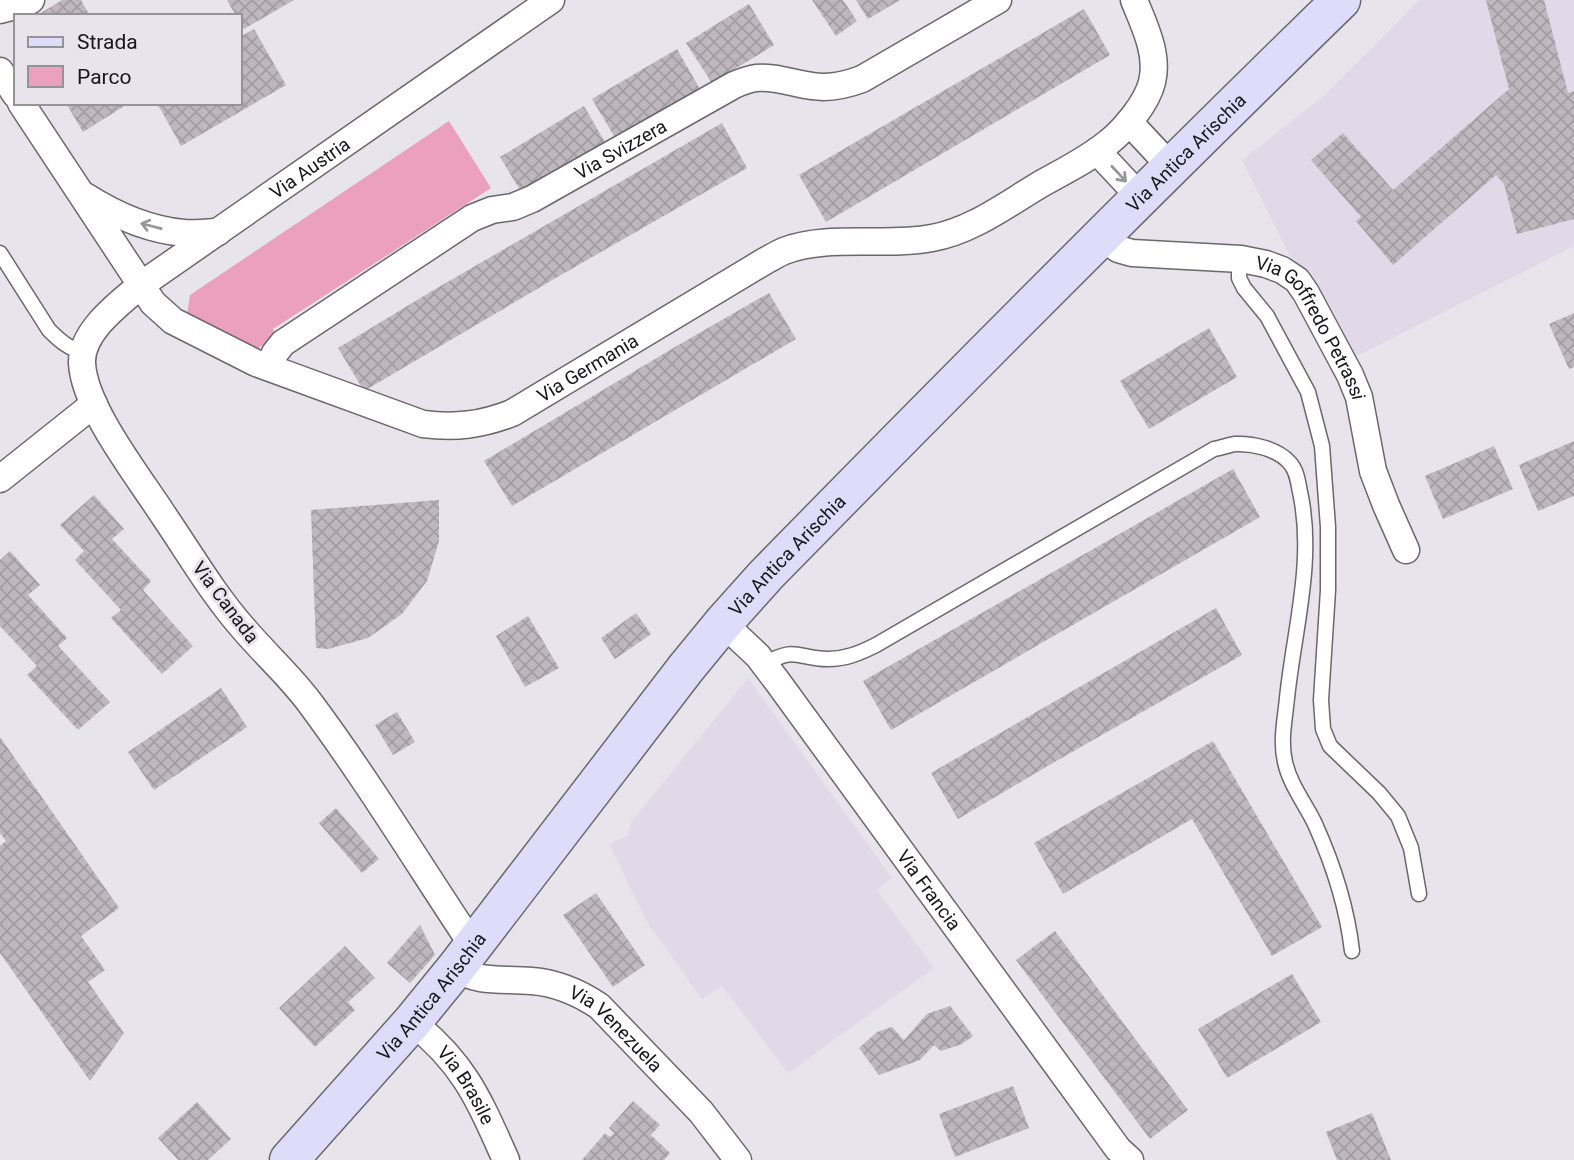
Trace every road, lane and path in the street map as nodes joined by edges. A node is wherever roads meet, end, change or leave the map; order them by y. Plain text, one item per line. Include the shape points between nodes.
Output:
1 (31, 0) edge
2 (998, 0) edge
3 (1134, 0) edge
4 (1341, 0) edge
5 (541, 2) edge
6 (0, 10) edge
7 (0, 71) edge
8 (14, 92) edge
9 (22, 105) edge
10 (1129, 122) junction
11 (1097, 151) junction
12 (1171, 167) junction
13 (80, 193) junction
14 (1140, 197) junction
15 (218, 232) junction
16 (1101, 237) junction
17 (0, 253) edge
18 (1241, 259) junction
19 (141, 285) junction
20 (83, 352) junction
21 (268, 367) junction
22 (94, 404) junction
23 (0, 479) edge
24 (1406, 550) dead end
25 (723, 623) junction
26 (764, 665) junction
27 (1419, 894) dead end
28 (1352, 951) dead end
29 (464, 957) junction
30 (412, 1022) junction
31 (289, 1160) edge
32 (506, 1160) edge
33 (738, 1160) edge
34 (1130, 1160) edge

1 - 6 street
2 - 21 street, Via Svizzera via 848,85 813,87 755,78 734,85 532,199 472,218 284,343
3 - 10 street, Via Germania via 1149,35 1153,75 1149,92
4 - 12 main road, Via Antica Arischia
5 - 15 street, Via Austria
7 - 8 street
9 - 13 street, Via Germania
10 - 11 street, Via Germania
10 - 12 street
11 -> 14 street
11 - 21 street, Via Germania via 951,233 913,241 822,244 783,251 512,414 489,422 443,427 423,424
12 - 14 main road, Via Antica Arischia
15 -> 13 street, Via Germania via 157,228 101,207
13 - 19 street, Via Germania
14 - 16 main road, Via Antica Arischia
15 - 19 street, Via Austria
16 - 18 street, Via Goffredo Petrassi via 1132,253
16 - 25 main road, Via Antica Arischia
17 - 20 lane via 49,330 70,348
18 - 24 street, Via Goffredo Petrassi via 1282,270 1306,293 1359,397 1373,471
18 - 27 lane via 1239,278 1267,316 1308,391 1322,446 1328,527 1323,729 1331,746 1398,816 1411,848
19 - 20 street, Via Austria via 102,320
19 - 21 street, Via Germania via 173,321
20 - 22 street, Via Canada via 86,385
22 - 23 street
22 - 29 street, Via Canada via 220,600 310,702 347,755
25 - 26 street, Via Francia
25 - 29 main road, Via Antica Arischia
26 - 28 lane via 786,654 825,659 857,654 1214,449 1235,444 1276,453 1297,474 1306,547 1283,738 1285,761 1332,866
26 - 34 street, Via Francia
29 - 30 main road, Via Antica Arischia
29 - 33 street, Via Venezuela via 471,977 558,985 599,1006 701,1112
30 - 31 main road, Via Antica Arischia
30 - 32 street, Via Brasile via 460,1069

